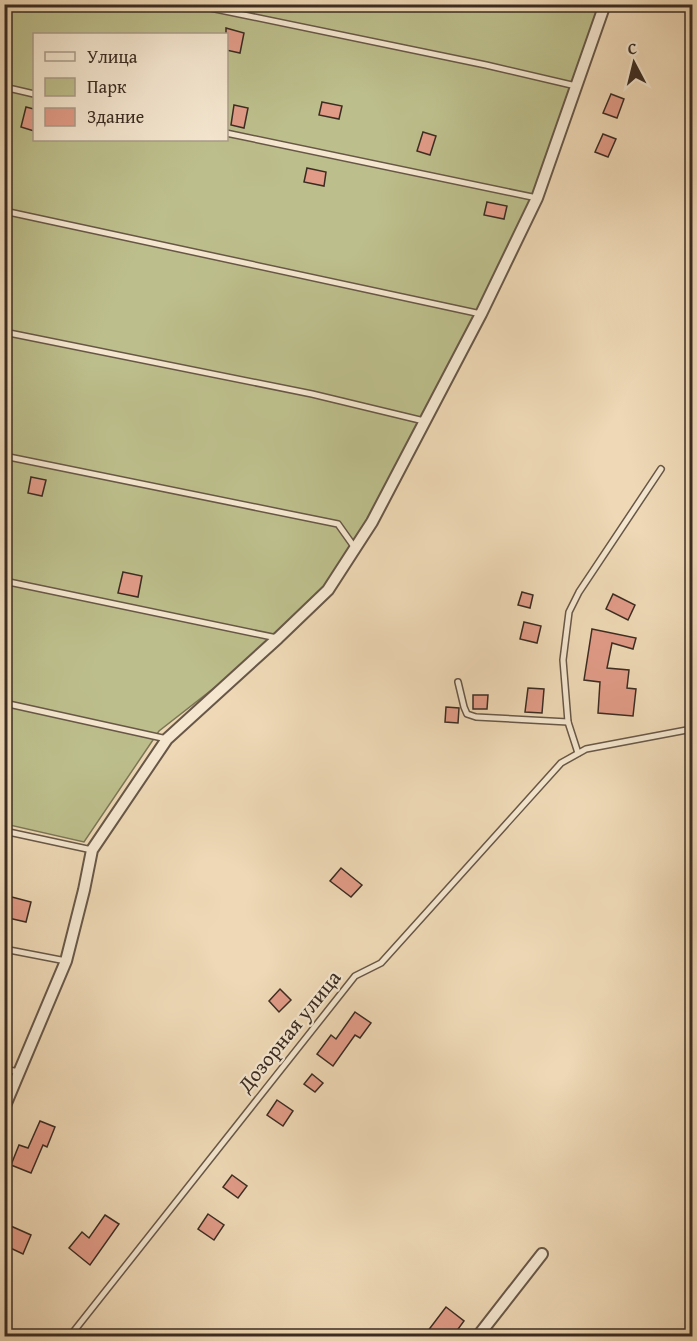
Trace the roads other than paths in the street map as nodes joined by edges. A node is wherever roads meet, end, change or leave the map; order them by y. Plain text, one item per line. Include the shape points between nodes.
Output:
1 (191, 4) edge
2 (605, 4) edge
3 (576, 86) junction
4 (4, 87) edge
5 (33, 94) edge
6 (228, 133) edge
7 (537, 198) junction
8 (4, 211) edge
9 (481, 314) junction
10 (4, 332) edge
11 (424, 421) junction
12 (4, 456) edge
13 (661, 469) dead end
14 (356, 549) junction
15 (4, 581) edge
16 (278, 638) junction
17 (458, 682) dead end
18 (4, 703) edge
19 (568, 722) junction
20 (693, 729) edge
21 (167, 739) junction
22 (578, 753) junction
23 (4, 831) edge
24 (92, 850) junction
25 (4, 949) edge
26 (66, 962) junction
27 (4, 1069) edge
28 (20, 1072) junction
29 (4, 1108) edge
30 (542, 1254) dead end
31 (70, 1336) edge
32 (478, 1336) edge

1 - 3 lane
2 - 3 street
3 - 7 street
4 - 5 lane
6 - 7 lane
7 - 9 street
8 - 9 lane
9 - 11 street
10 - 11 lane via 312,394
11 - 14 street
12 - 14 lane via 338,524
13 - 19 lane via 569,612 563,660
14 - 16 street via 328,590
15 - 16 lane
16 - 21 street
17 - 19 lane via 467,714
18 - 21 lane
19 - 22 lane
20 - 22 lane, Дозорная улица
21 - 24 street
22 - 31 lane, Дозорная улица via 561,763 381,963 355,976
23 - 24 lane
24 - 26 street
25 - 26 lane
26 - 28 street
27 - 28 lane
28 - 29 street
30 - 32 street

